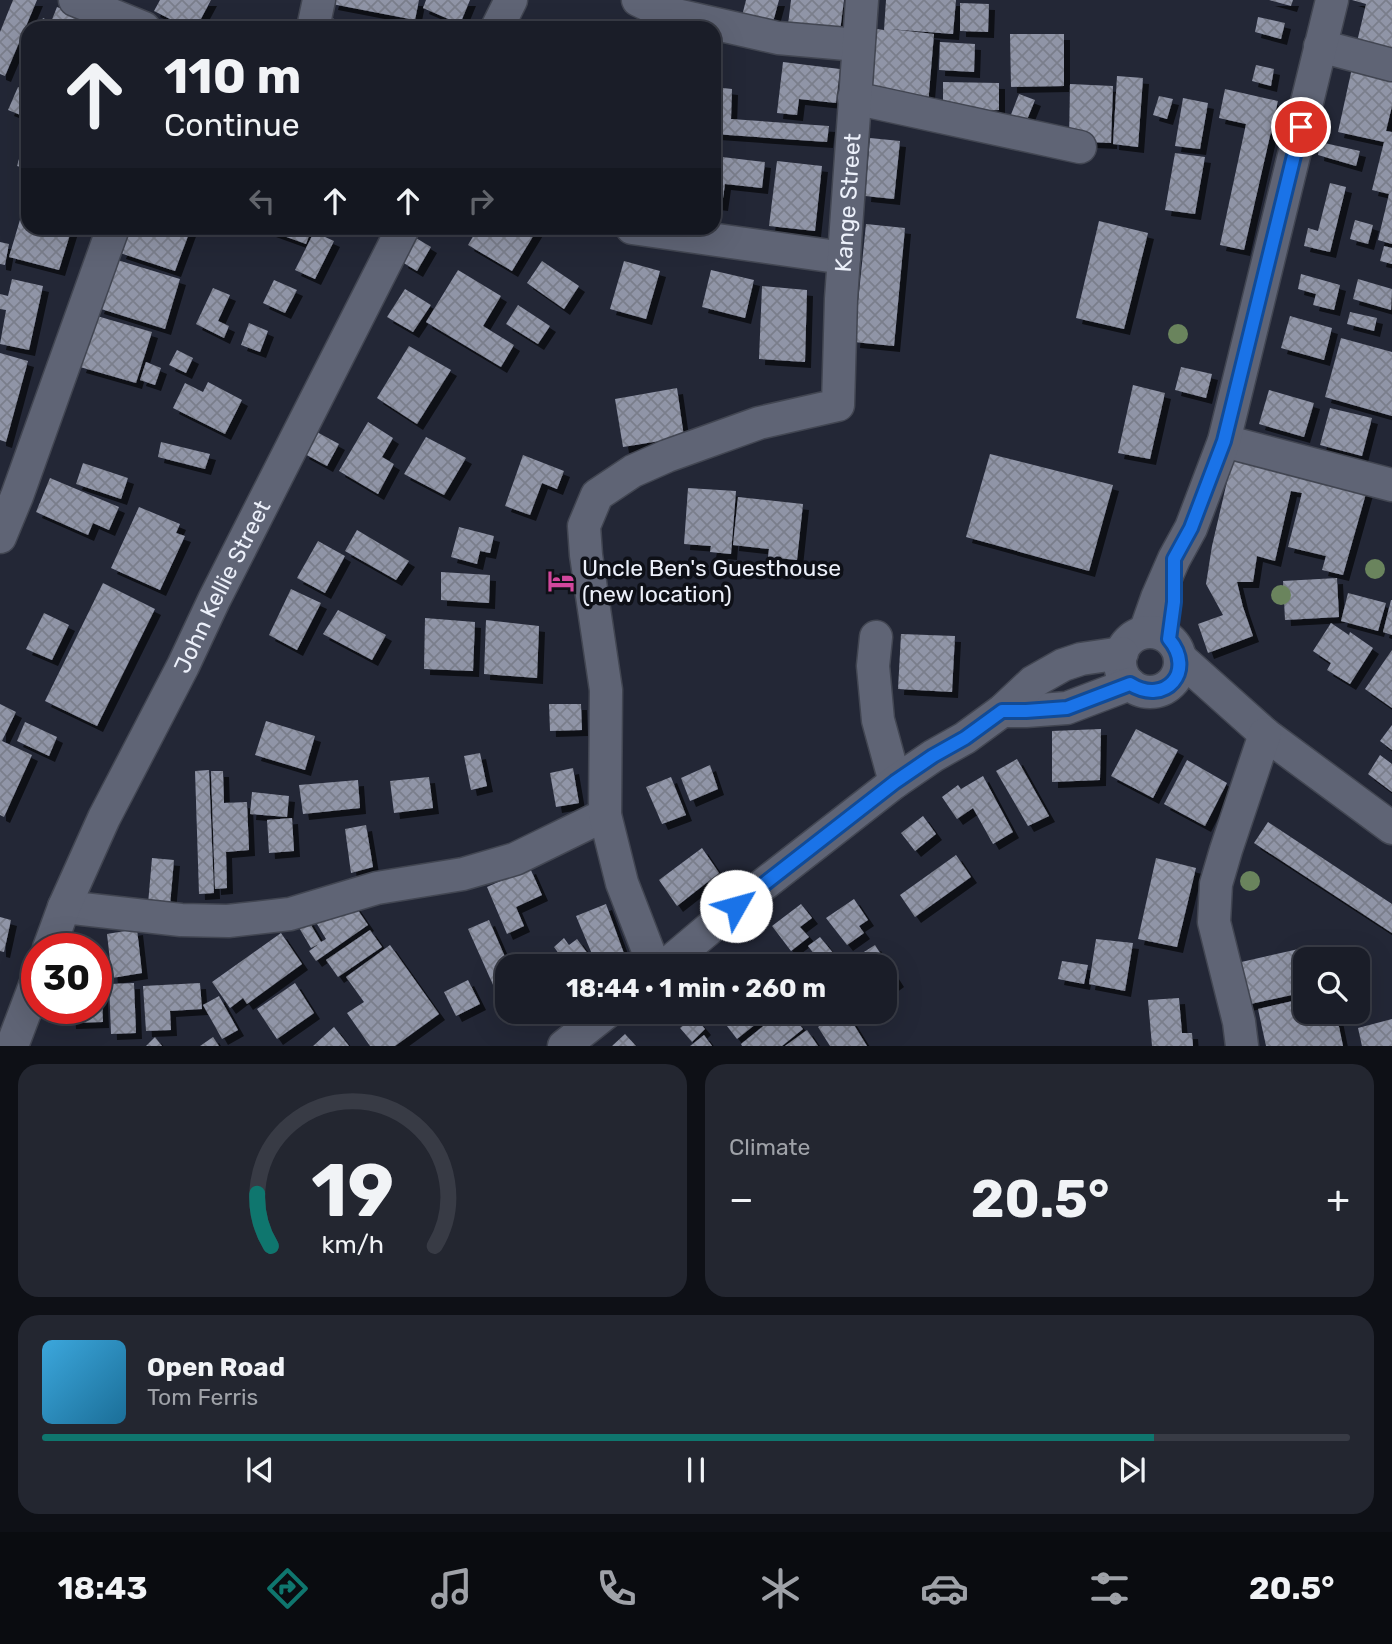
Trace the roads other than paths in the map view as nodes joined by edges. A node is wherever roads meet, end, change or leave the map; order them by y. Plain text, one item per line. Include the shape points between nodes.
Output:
1 (75, 0) edge
2 (319, 0) edge
3 (510, 0) edge
4 (638, 0) edge
5 (862, 0) edge
6 (1332, 0) edge
7 (127, 21) edge
8 (314, 21) edge
9 (501, 21) edge
10 (704, 21) edge
11 (721, 25) edge
12 (858, 46) junction
13 (1320, 46) junction
14 (1392, 65) edge
15 (854, 99) junction
16 (1080, 147) dead end
17 (111, 235) edge
18 (398, 235) edge
19 (681, 235) edge
20 (844, 258) junction
21 (1224, 441) junction
22 (1392, 485) edge
23 (0, 537) edge
24 (876, 637) dead end
25 (1154, 645) junction
26 (1142, 688) junction
27 (1238, 710) junction
28 (1002, 711) junction
29 (1265, 734) junction
30 (895, 782) junction
31 (605, 815) junction
32 (1392, 828) edge
33 (64, 907) junction
34 (54, 933) edge
35 (649, 954) edge
36 (679, 954) edge
37 (21, 1022) edge
38 (591, 1024) edge
39 (12, 1045) edge
40 (564, 1045) edge
41 (1242, 1045) edge

1 - 7 street
2 - 8 street
3 - 9 street
4 - 10 street via 663,12
5 - 12 street, Kange Street
6 - 13 street
11 - 12 street
12 - 15 street, Kange Street
13 - 14 street
13 - 21 street
15 - 16 street
15 - 20 street, Kange Street
17 - 23 street
18 - 33 street, John Kellie Street via 104,818
19 - 20 street
20 - 31 street, Kange Street via 838,405 759,423 667,456 597,495 584,526 606,690
21 - 22 street
21 - 25 street via 1191,528 1174,559 1174,602
24 - 30 street via 873,666 878,720
25 - 26 street via 1120,664 1123,675
25 - 26 street via 1180,668 1163,690
25 - 27 street
25 - 28 street via 1063,666 1033,682
26 - 27 street
26 - 28 street via 1067,708
27 - 29 street
28 - 30 street
29 - 32 street
29 - 41 street via 1216,884 1214,922
30 - 36 street
31 - 33 street via 515,859 463,874 376,888 290,914 228,921 181,920
31 - 35 street via 622,883
33 - 34 street, John Kellie Street
37 - 39 street
38 - 40 street

